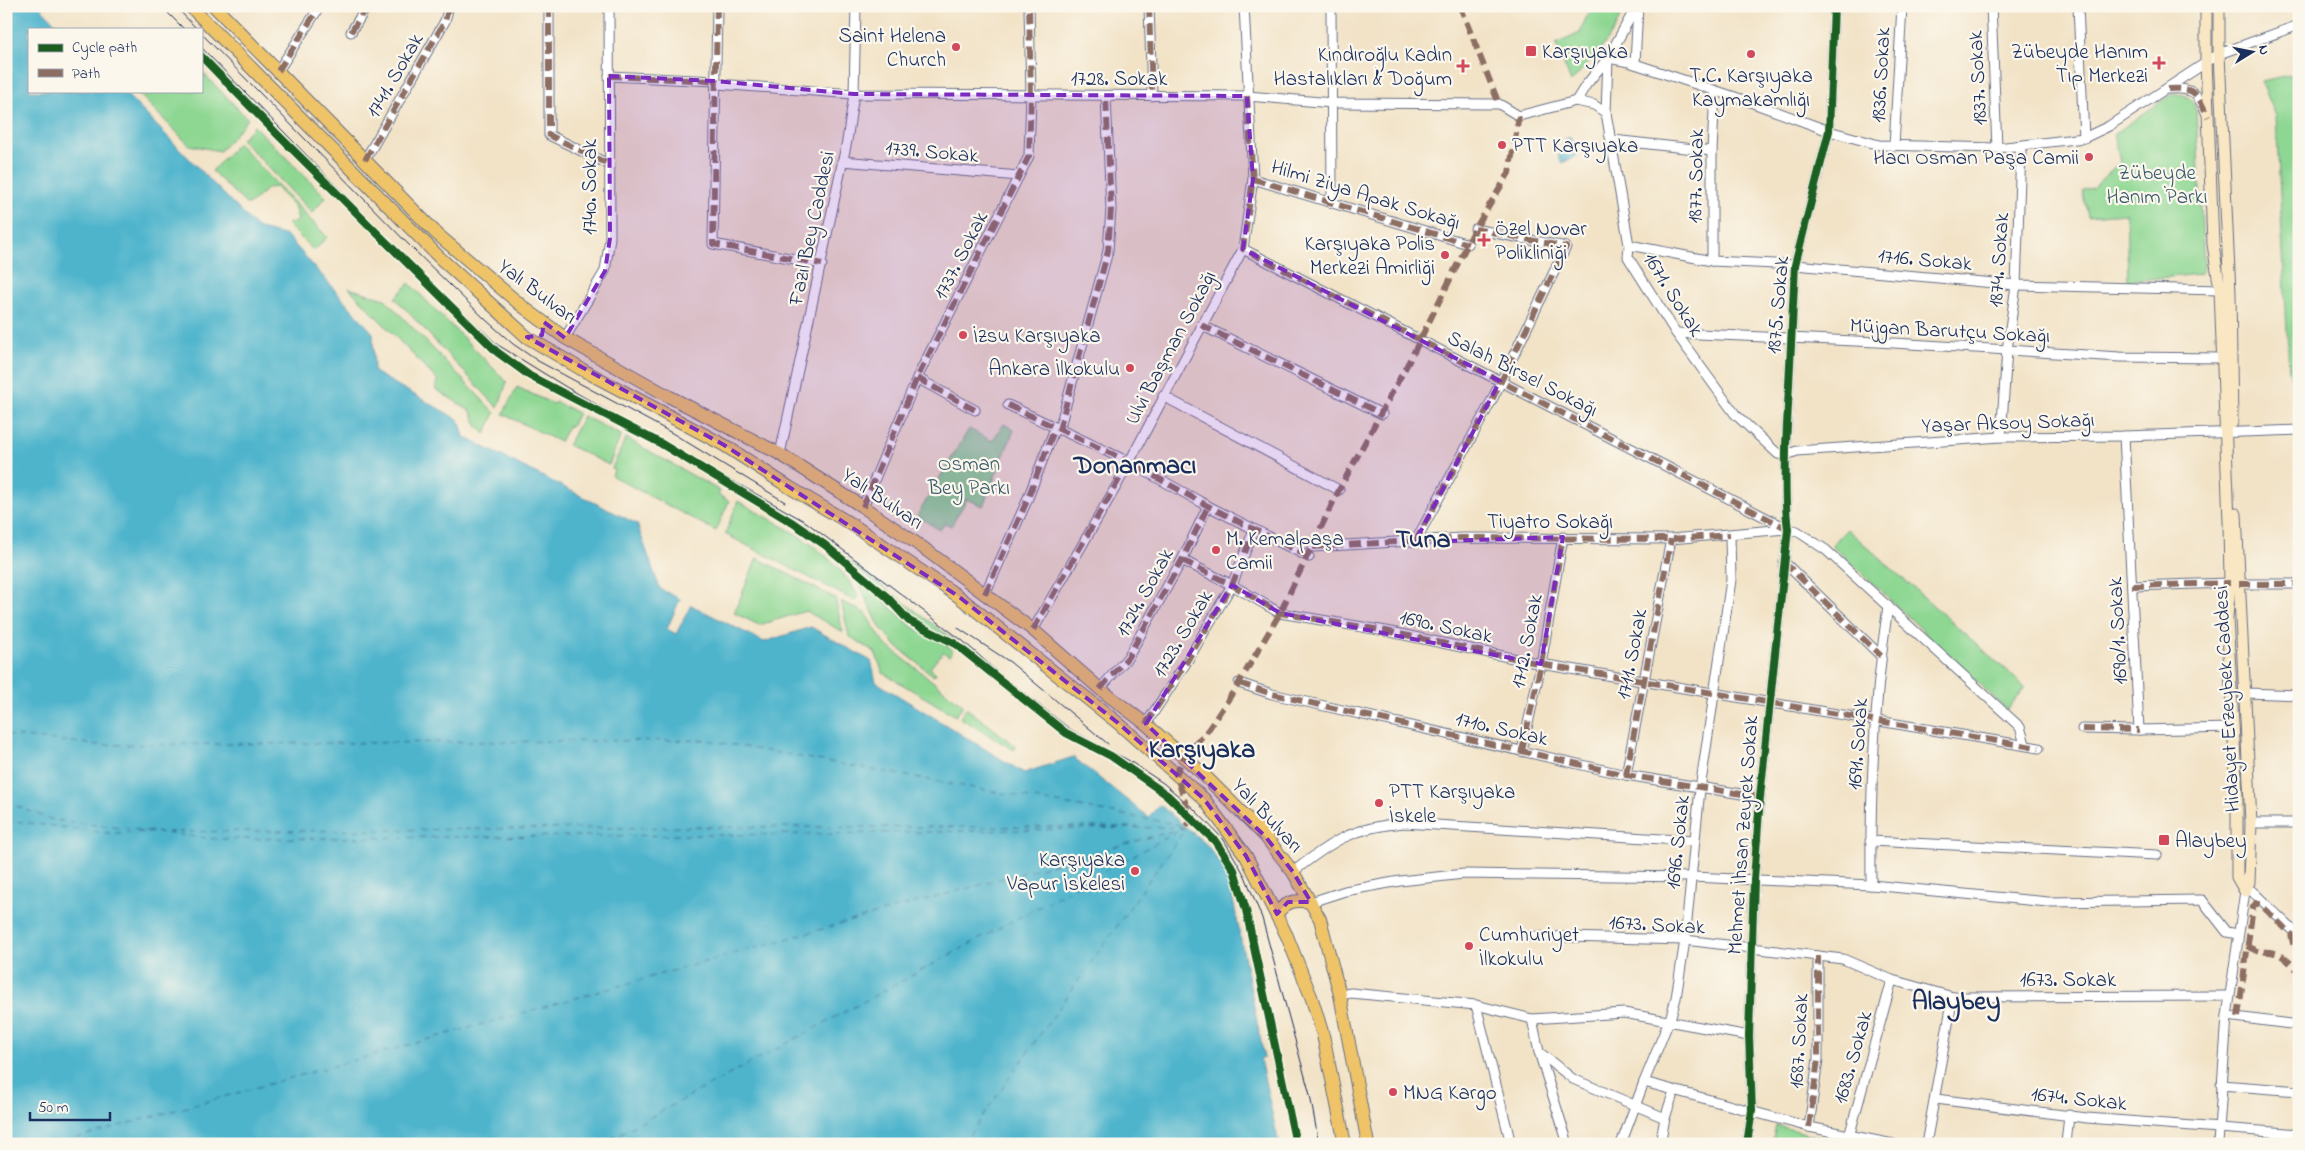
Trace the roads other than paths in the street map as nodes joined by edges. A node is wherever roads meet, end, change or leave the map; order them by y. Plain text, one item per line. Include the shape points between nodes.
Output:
1 (190, 6) edge
2 (214, 6) edge
3 (320, 6) edge
4 (367, 6) edge
5 (449, 6) edge
6 (549, 6) edge
7 (609, 6) edge
8 (717, 6) edge
9 (856, 6) edge
10 (1029, 6) edge
11 (1149, 6) edge
12 (1244, 6) edge
13 (1331, 6) edge
14 (1632, 6) edge
15 (1638, 6) edge
16 (1834, 6) edge
17 (1902, 6) edge
18 (1991, 6) edge
19 (2078, 6) edge
20 (2206, 6) edge
21 (2219, 6) edge
22 (1631, 16) junction
23 (2299, 25) edge
24 (351, 32) dead end
25 (2219, 54) junction
26 (1608, 58) junction
27 (2206, 61) junction
28 (1632, 63) junction
29 (278, 71) junction
30 (609, 76) junction
31 (716, 82) junction
32 (2168, 89) junction
33 (1715, 91) junction
34 (854, 94) junction
35 (1031, 95) junction
36 (1106, 96) junction
37 (1152, 96) junction
38 (1247, 96) junction
39 (1576, 101) junction
40 (1333, 103) junction
41 (1606, 113) junction
42 (2208, 117) junction
43 (1829, 132) junction
44 (1609, 134) junction
45 (2084, 138) junction
46 (1894, 146) junction
47 (2017, 146) junction
48 (1997, 148) junction
49 (1712, 151) junction
50 (366, 160) junction
51 (842, 161) junction
52 (610, 165) junction
53 (1019, 176) junction
54 (1253, 179) junction
55 (1332, 202) junction
56 (1475, 229) dead end
57 (1468, 244) dead end
58 (1629, 245) junction
59 (1243, 249) junction
60 (1712, 261) junction
61 (822, 264) junction
62 (1795, 265) junction
63 (2016, 285) junction
64 (2220, 290) junction
65 (544, 322) junction
66 (1201, 325) junction
67 (1676, 333) junction
68 (527, 338) junction
69 (565, 338) junction
70 (1790, 339) junction
71 (2007, 350) junction
72 (592, 352) junction
73 (556, 355) junction
74 (2222, 358) junction
75 (581, 369) junction
76 (917, 378) junction
77 (1500, 381) junction
78 (1163, 396) junction
79 (1008, 405) dead end
80 (975, 410) dead end
81 (1382, 414) dead end
82 (1057, 429) junction
83 (2299, 430) edge
84 (2229, 431) junction
85 (2124, 436) junction
86 (2001, 437) junction
87 (780, 454) junction
88 (1786, 455) junction
89 (1129, 462) junction
90 (1339, 490) dead end
91 (1208, 506) junction
92 (863, 507) junction
93 (1788, 529) junction
94 (1254, 530) junction
95 (1730, 535) junction
96 (1563, 538) junction
97 (1671, 539) junction
98 (1415, 542) junction
99 (1313, 547) dead end
100 (1308, 557) dead end
101 (1182, 560) junction
102 (1784, 562) junction
103 (2235, 584) junction
104 (2299, 584) edge
105 (1232, 585) junction
106 (2132, 586) junction
107 (985, 594) junction
108 (1888, 606) junction
109 (1033, 630) junction
110 (1881, 656) junction
111 (1541, 664) junction
112 (1644, 681) junction
113 (1238, 683) dead end
114 (1100, 689) junction
115 (2246, 693) junction
116 (1715, 694) junction
117 (2299, 695) edge
118 (1769, 702) junction
119 (1876, 719) junction
120 (1146, 724) junction
121 (2233, 728) junction
122 (2082, 729) dead end
123 (2139, 730) junction
124 (2025, 744) junction
125 (2039, 748) dead end
126 (1522, 751) junction
127 (1626, 775) junction
128 (1700, 788) junction
129 (1760, 797) junction
130 (2251, 823) junction
131 (2299, 823) edge
132 (1694, 841) junction
133 (1870, 842) junction
134 (2157, 855) dead end
135 (1293, 872) junction
136 (1692, 876) junction
137 (1754, 880) junction
138 (1871, 885) junction
139 (2245, 891) junction
140 (1312, 902) junction
141 (1279, 918) junction
142 (2299, 930) edge
143 (2238, 934) junction
144 (1524, 936) dead end
145 (1684, 940) junction
146 (1750, 948) junction
147 (1818, 956) junction
148 (1892, 980) junction
149 (1340, 995) junction
150 (2230, 996) junction
151 (1953, 997) junction
152 (1476, 1005) junction
153 (2228, 1016) junction
154 (1532, 1019) junction
155 (1668, 1021) junction
156 (2299, 1025) edge
157 (1749, 1036) junction
158 (1540, 1052) junction
159 (1644, 1082) junction
160 (2221, 1084) junction
161 (1674, 1091) junction
162 (2299, 1091) edge
163 (1936, 1099) junction
164 (1635, 1106) junction
165 (1752, 1110) junction
166 (2069, 1115) junction
167 (1665, 1118) junction
168 (1809, 1127) junction
169 (2218, 1128) junction
170 (1848, 1134) junction
171 (2299, 1134) edge
172 (1345, 1144) edge
173 (1368, 1144) edge
174 (1511, 1144) edge
175 (1568, 1144) edge
176 (1621, 1144) edge
177 (1660, 1144) edge
178 (1747, 1144) edge
179 (1847, 1144) edge
180 (1893, 1144) edge
181 (1926, 1144) edge
182 (2066, 1144) edge
183 (2218, 1144) edge

1 - 68 main road, Yalı Bulvarı via 440,258
2 - 29 main road, Yalı Bulvarı
3 - 29 street
4 - 24 street
5 - 50 street, 1741. Sokak via 445,21
6 - 52 street via 549,135
7 - 30 street, 1740. Sokak
8 - 31 street
9 - 34 street, Fazıl Bey Caddesi
10 - 35 street, 1737. Sokak
11 - 37 street
12 - 38 street
13 - 40 street
14 - 22 street
15 - 28 street
16 - 43 street, 1875. Sokak
17 - 46 street, 1836. Sokak
18 - 48 street, 1837. Sokak
19 - 45 street
20 - 27 main road, Hidayet Erzeybek Caddesi
21 - 25 main road, Hidayet Erzeybek Caddesi
22 - 26 street
22 - 28 street
23 - 25 street
25 - 27 street
25 - 84 main road, Hidayet Erzeybek Caddesi via 2230,294
26 - 28 street
26 - 39 street
26 - 41 street, 1671. Sokak
27 - 32 street
27 - 42 main road, Hidayet Erzeybek Caddesi
28 - 33 street
29 - 50 main road, Yalı Bulvarı
30 - 31 street, 1728. Sokak
30 - 52 street, 1740. Sokak
31 - 34 street, 1728. Sokak
31 - 61 street via 713,244
32 - 42 street via 2185,88 2194,93
32 - 45 street
33 - 43 street
33 - 49 street, 1877. Sokak
34 - 35 street, 1728. Sokak
34 - 51 street, Fazıl Bey Caddesi
35 - 36 street, 1728. Sokak
35 - 53 street, 1737. Sokak via 1029,156
36 - 37 street, 1728. Sokak
36 - 82 street via 1111,209 1108,251
37 - 38 street, 1728. Sokak
38 - 40 street, 1728. Sokak
38 - 54 street
39 - 40 street, 1728. Sokak via 1519,116 1499,104
39 - 41 street via 1594,105
40 - 55 street
41 - 44 street, 1671. Sokak
42 - 64 main road, Hidayet Erzeybek Caddesi via 2213,244
43 - 46 street
43 - 62 street, 1875. Sokak
44 - 49 street via 1613,140
44 - 58 street, 1671. Sokak
45 - 47 street
46 - 48 street
47 - 48 street
47 - 63 street, 1874. Sokak via 2021,151
49 - 60 street, 1877. Sokak
50 - 65 main road, Yalı Bulvarı via 437,234
51 - 53 street, 1739. Sokak
51 - 61 street, Fazıl Bey Caddesi
52 - 69 street, 1740. Sokak via 610,238 605,271
53 - 76 street, 1737. Sokak
54 - 55 street, Hilmi Ziya Apak Sokağı
54 - 59 street
55 - 57 street, Hilmi Ziya Apak Sokağı
56 - 77 street via 1566,246
58 - 60 street, 1716. Sokak
58 - 67 street, 1671. Sokak via 1628,257
59 - 66 street, Ulvi Başman Sokağı
59 - 77 street, Salah Birsel Sokağı
60 - 62 street, 1716. Sokak
61 - 87 street, Fazıl Bey Caddesi
62 - 63 street, 1716. Sokak
62 - 70 street, 1875. Sokak
63 - 64 street, 1716. Sokak
63 - 71 street, 1874. Sokak
64 - 74 main road, Hidayet Erzeybek Caddesi
65 - 68 main road via 542,332
65 - 69 main road, Yalı Bulvarı
66 - 78 street, Ulvi Başman Sokağı
66 - 81 street
67 - 70 street, Müjgan Barutçu Sokağı
67 - 88 street, 1671. Sokak via 1735,414 1778,454
68 - 73 main road, Yalı Bulvarı
69 - 72 main road, Yalı Bulvarı
69 - 73 main road, 1740. Sokak
70 - 71 street, Müjgan Barutçu Sokağı
70 - 88 street, 1875. Sokak
71 - 74 street, Müjgan Barutçu Sokağı via 2120,357
71 - 86 street, 1874. Sokak
72 - 75 main road
72 - 87 main road, Yalı Bulvarı
73 - 75 main road, Yalı Bulvarı
74 - 84 main road, Hidayet Erzeybek Caddesi
75 - 141 main road, Yalı Bulvarı via 724,445 856,527 958,596 1118,723 1204,799 1246,856
76 - 80 street
76 - 92 street, 1737. Sokak
77 - 93 street, Salah Birsel Sokağı
77 - 98 street
78 - 89 street, Ulvi Başman Sokağı
78 - 90 street
79 - 82 street
82 - 89 street
82 - 107 street
83 - 84 street, Yaşar Aksoy Sokağı
84 - 85 street, Yaşar Aksoy Sokağı
84 - 103 main road, Hidayet Erzeybek Caddesi
85 - 86 street, Yaşar Aksoy Sokağı
85 - 106 street, 1690/1. Sokak
86 - 88 street, Yaşar Aksoy Sokağı via 1797,451
87 - 92 main road, Yalı Bulvarı
88 - 93 street, 1875. Sokak
89 - 91 street
89 - 109 street, Ulvi Başman Sokağı
91 - 94 street
91 - 101 street, 1724. Sokak
92 - 107 main road, Yalı Bulvarı
93 - 95 street, Tiyatro Sokağı
93 - 102 street, Mehmet İhsan Zeyrek Sokak
93 - 108 street, Salah Birsel Sokağı via 1797,531 1826,550
94 - 100 street
94 - 105 street, 1723. Sokak
95 - 97 street, Tiyatro Sokağı
95 - 116 street, 1696. Sokak via 1730,580
96 - 97 street, Tiyatro Sokağı
96 - 98 street, Tiyatro Sokağı via 1461,538
96 - 111 street, 1712. Sokak
97 - 112 street, 1711. Sokak
98 - 99 street, Tiyatro Sokağı
101 - 105 street, 1690. Sokak
101 - 114 street, 1724. Sokak via 1128,657
102 - 110 street
102 - 118 street, Mehmet İhsan Zeyrek Sokak
103 - 104 street
103 - 106 street
103 - 115 main road, Hidayet Erzeybek Caddesi
103 - 121 main road, Hidayet Erzeybek Caddesi via 2227,618
105 - 111 street, 1690. Sokak via 1280,613 1386,631
105 - 120 street, 1723. Sokak
106 - 123 street, 1690/1. Sokak
107 - 109 main road, Yalı Bulvarı
108 - 110 street, 1691. Sokak
108 - 124 street, Salah Birsel Sokağı via 2020,727
109 - 114 main road, Yalı Bulvarı
110 - 119 street, 1691. Sokak
111 - 112 street, 1690. Sokak
111 - 126 street, 1712. Sokak
112 - 116 street, 1690. Sokak
112 - 127 street, 1711. Sokak
113 - 126 street, 1710. Sokak via 1272,694
114 - 120 main road, Yalı Bulvarı
115 - 117 street
115 - 130 main road, Hidayet Erzeybek Caddesi
116 - 118 street, 1690. Sokak
116 - 128 street, 1696. Sokak
118 - 119 street, 1690. Sokak
118 - 129 street, Mehmet İhsan Zeyrek Sokak
119 - 124 street, 1690. Sokak
119 - 133 street, 1691. Sokak
120 - 135 main road, Yalı Bulvarı via 1202,773 1265,836
121 - 123 street
121 - 139 main road, Hidayet Erzeybek Caddesi via 2237,877
122 - 123 street
124 - 125 street, 1690. Sokak
126 - 127 street, 1710. Sokak
127 - 128 street, 1710. Sokak
128 - 129 street, 1710. Sokak
128 - 132 street, 1696. Sokak
129 - 137 street, Mehmet İhsan Zeyrek Sokak
130 - 131 street
130 - 139 main road, Hidayet Erzeybek Caddesi
132 - 135 street via 1396,824 1364,828 1344,836
132 - 136 street, 1696. Sokak
133 - 134 street
133 - 138 street, 1691. Sokak
135 - 140 main road, Yalı Bulvarı
136 - 137 street
136 - 140 street via 1464,874 1345,891
136 - 145 street, 1696. Sokak
137 - 138 street
137 - 146 street, Mehmet İhsan Zeyrek Sokak
138 - 143 street via 2048,902 2202,900 2227,932
139 - 142 street via 2252,891 2294,931
139 - 143 street
140 - 141 main road via 1288,902
140 - 149 main road, Yalı Bulvarı via 1326,935
141 - 172 main road, Yalı Bulvarı via 1312,999
143 - 150 street
144 - 145 street, 1673. Sokak
145 - 146 street, 1673. Sokak
145 - 155 street, 1696. Sokak via 1676,998
146 - 147 street, 1673. Sokak
146 - 157 street, Mehmet İhsan Zeyrek Sokak
147 - 148 street, 1673. Sokak via 1843,959
147 - 168 street, 1687. Sokak via 1818,1059
148 - 151 street, 1673. Sokak
148 - 170 street, 1683. Sokak
149 - 152 street
149 - 173 main road, Yalı Bulvarı
150 - 151 street, 1673. Sokak
150 - 153 street
151 - 163 street
152 - 154 street
152 - 174 street
153 - 156 street
153 - 160 street
154 - 155 street via 1624,1013
154 - 158 street
155 - 157 street
155 - 159 street, 1696. Sokak
157 - 165 street, Mehmet İhsan Zeyrek Sokak
158 - 164 street via 1573,1079
158 - 175 street
159 - 161 street
159 - 164 street, 1696. Sokak
160 - 162 street
160 - 169 street
161 - 165 street
161 - 167 street
163 - 166 street, 1674. Sokak
163 - 181 street
164 - 167 street
164 - 176 street, 1696. Sokak
165 - 168 street
165 - 178 street, Mehmet İhsan Zeyrek Sokak
166 - 169 street, 1674. Sokak
166 - 182 street
167 - 177 street
168 - 170 street
169 - 171 street, 1674. Sokak
169 - 183 street
170 - 179 street, 1683. Sokak
170 - 180 street

